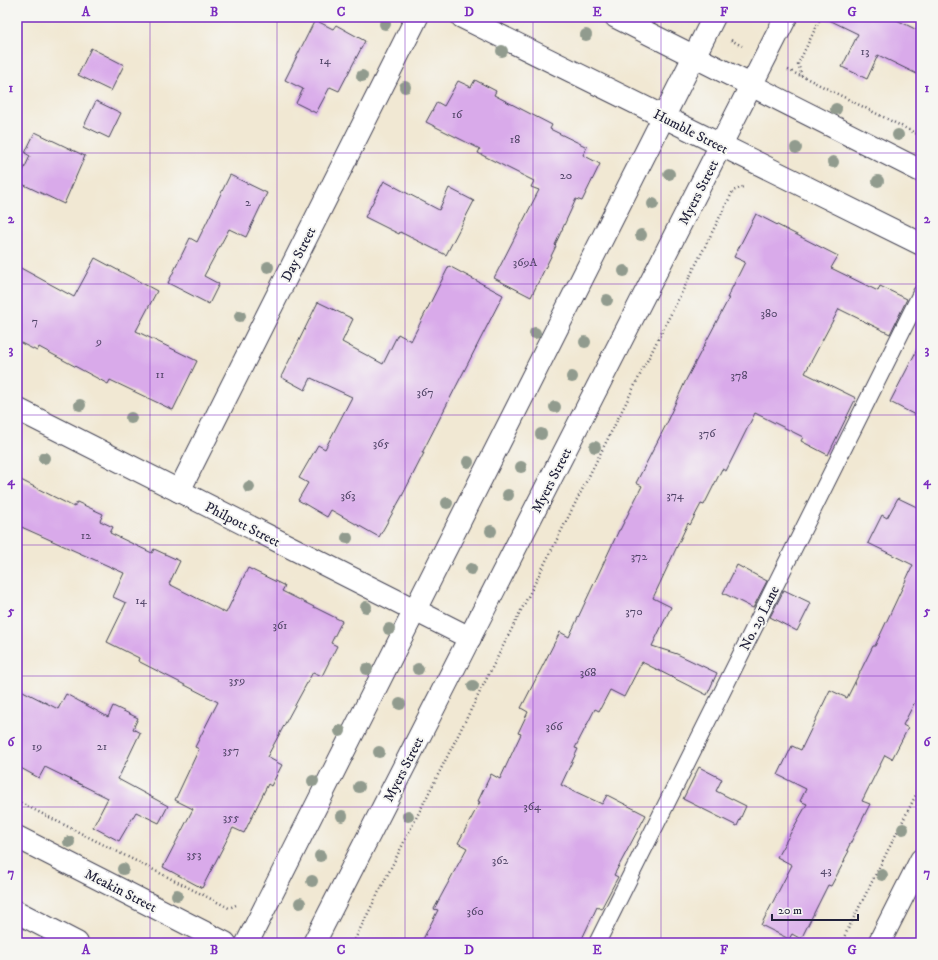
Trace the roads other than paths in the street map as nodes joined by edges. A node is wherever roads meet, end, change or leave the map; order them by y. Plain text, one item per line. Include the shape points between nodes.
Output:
1 (417, 17) edge
2 (462, 17) edge
3 (616, 17) edge
4 (714, 17) edge
5 (786, 17) edge
6 (694, 57) junction
7 (752, 87) junction
8 (664, 117) junction
9 (721, 146) junction
10 (921, 171) edge
11 (921, 244) edge
12 (921, 293) edge
13 (17, 409) edge
14 (179, 491) junction
15 (415, 611) junction
16 (470, 638) junction
17 (17, 837) edge
18 (921, 860) edge
19 (17, 912) edge
20 (78, 943) edge
21 (225, 943) edge
22 (248, 943) edge
23 (314, 943) edge
24 (597, 943) edge
25 (879, 943) edge

1 - 14 street, Day Street
2 - 8 street, Humble Street
3 - 6 street
4 - 6 street
5 - 7 street, Myers Street
6 - 7 street
6 - 8 street
7 - 9 street, Myers Street
7 - 10 street
8 - 9 street, Humble Street
8 - 15 street
9 - 11 street, Humble Street
9 - 16 street, Myers Street
12 - 24 lane, No. 29 Lane
13 - 14 street, Philpott Street
14 - 15 street, Philpott Street
15 - 16 street, Philpott Street
15 - 22 street
16 - 23 street, Myers Street
17 - 21 street, Meakin Street
18 - 25 street
19 - 20 street

